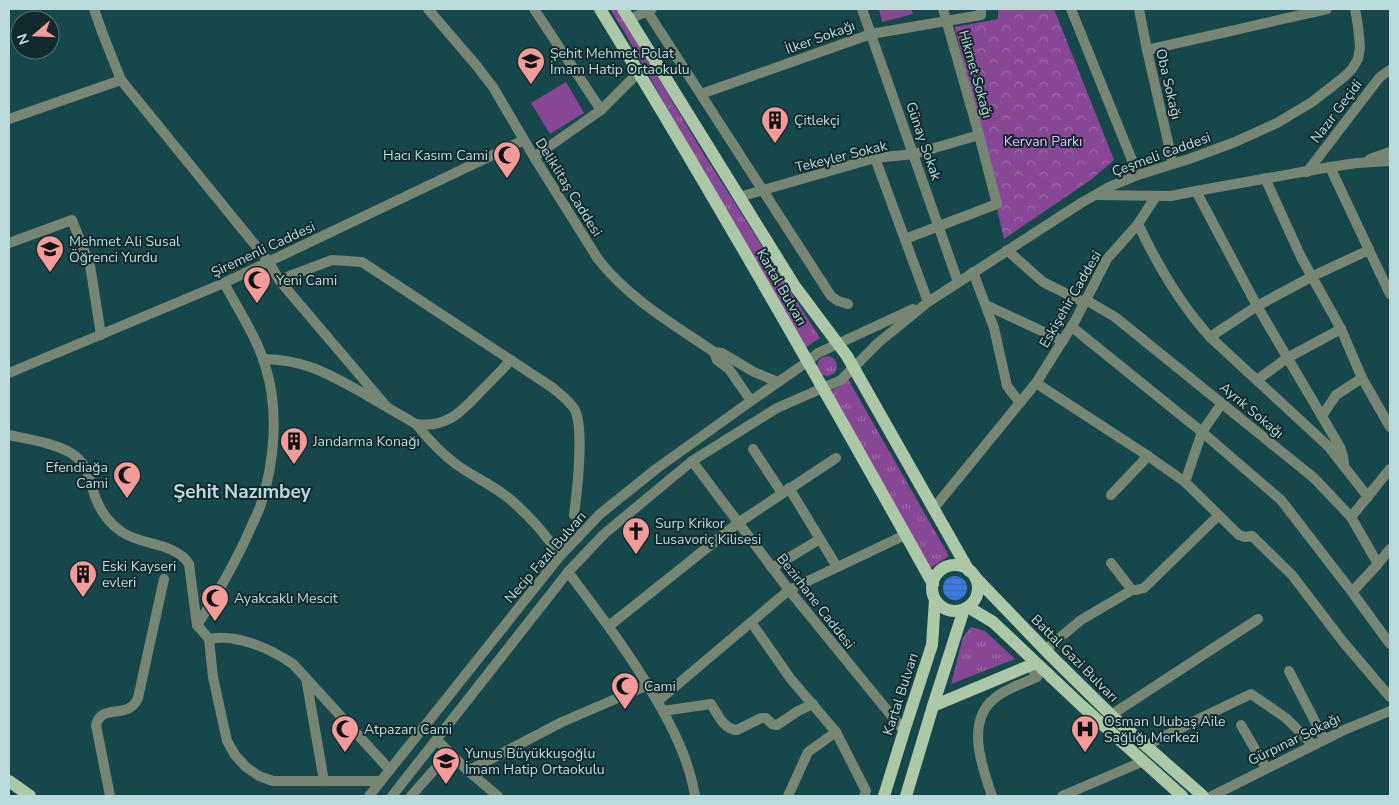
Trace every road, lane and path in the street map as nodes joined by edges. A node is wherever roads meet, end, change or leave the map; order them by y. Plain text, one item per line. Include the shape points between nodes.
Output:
1 (94, 9) edge
2 (428, 9) edge
3 (534, 9) edge
4 (600, 9) edge
5 (862, 9) edge
6 (943, 9) edge
7 (1071, 9) edge
8 (1139, 9) edge
9 (1327, 9) edge
10 (1355, 9) edge
11 (650, 10) edge
12 (981, 12) edge
13 (626, 14) edge
14 (946, 20) junction
15 (871, 34) junction
16 (1147, 50) junction
17 (1390, 70) edge
18 (639, 72) junction
19 (122, 80) junction
20 (701, 94) junction
21 (601, 110) junction
22 (9, 119) edge
23 (979, 135) junction
24 (524, 140) junction
25 (914, 154) junction
26 (534, 157) junction
27 (875, 158) junction
28 (1389, 161) edge
29 (1173, 164) junction
30 (1330, 167) junction
31 (1307, 172) junction
32 (1138, 175) junction
33 (1265, 178) junction
34 (763, 190) junction
35 (1196, 191) junction
36 (1094, 195) junction
37 (1156, 196) junction
38 (739, 197) junction
39 (1138, 224) junction
40 (939, 225) junction
41 (905, 239) junction
42 (9, 243) edge
43 (1007, 250) junction
44 (1368, 250) junction
45 (269, 262) junction
46 (973, 272) junction
47 (1313, 276) junction
48 (279, 280) junction
49 (958, 282) junction
50 (224, 283) junction
51 (1390, 294) edge
52 (1086, 301) junction
53 (928, 302) junction
54 (848, 304) dead end
55 (986, 305) junction
56 (1257, 306) junction
57 (1072, 327) junction
58 (1341, 329) junction
59 (101, 335) junction
60 (1210, 337) junction
61 (1063, 341) junction
62 (838, 343) junction
63 (714, 352) junction
64 (1288, 358) junction
65 (263, 359) junction
66 (511, 360) junction
67 (807, 362) junction
68 (853, 367) junction
69 (10, 369) edge
70 (1362, 378) junction
71 (1257, 380) junction
72 (778, 382) junction
73 (1036, 383) junction
74 (823, 389) junction
75 (751, 400) junction
76 (1020, 403) junction
77 (1222, 403) junction
78 (386, 406) junction
79 (1322, 416) junction
80 (416, 424) junction
81 (1390, 427) edge
82 (1202, 432) junction
83 (9, 435) edge
84 (753, 449) dead end
85 (1148, 456) junction
86 (836, 458) dead end
87 (692, 461) junction
88 (1345, 467) junction
89 (1390, 469) edge
90 (1184, 482) junction
91 (786, 491) junction
92 (1111, 496) dead end
93 (1368, 497) junction
94 (934, 508) junction
95 (574, 515) dead end
96 (1218, 516) junction
97 (1351, 517) junction
98 (738, 523) junction
99 (905, 535) junction
100 (820, 539) junction
101 (1390, 548) edge
102 (560, 556) junction
103 (1111, 563) dead end
104 (1378, 564) junction
105 (837, 567) junction
106 (772, 568) junction
107 (568, 572) junction
108 (972, 574) junction
109 (164, 579) dead end
110 (933, 584) junction
111 (789, 590) junction
112 (1132, 590) junction
113 (1352, 592) junction
114 (935, 600) junction
115 (966, 608) junction
116 (1258, 619) dead end
117 (751, 622) junction
118 (197, 625) junction
119 (609, 626) junction
120 (209, 638) junction
121 (1390, 644) edge
122 (1045, 650) junction
123 (1033, 664) junction
124 (1289, 671) dead end
125 (306, 678) junction
126 (648, 685) junction
127 (1390, 697) edge
128 (658, 701) junction
129 (813, 704) junction
130 (933, 706) junction
131 (663, 711) junction
132 (1390, 711) edge
133 (1111, 715) junction
134 (1240, 725) dead end
135 (904, 731) junction
136 (836, 732) junction
137 (1324, 739) junction
138 (437, 740) junction
139 (1314, 744) junction
140 (1145, 746) junction
141 (449, 753) junction
142 (1144, 761) junction
143 (1266, 768) junction
144 (390, 770) junction
145 (468, 771) junction
146 (9, 781) edge
147 (324, 781) junction
148 (381, 781) junction
149 (30, 796) edge
150 (110, 796) edge
151 (369, 796) edge
152 (392, 796) edge
153 (411, 796) edge
154 (498, 796) edge
155 (695, 796) edge
156 (788, 796) edge
157 (864, 796) edge
158 (884, 796) edge
159 (906, 796) edge
160 (992, 796) edge
161 (1062, 796) edge
162 (1182, 796) edge
163 (1203, 796) edge
164 (1212, 796) edge

1 - 19 street
2 - 24 street, Deliklitaş Caddesi via 485,76
3 - 21 street
4 - 18 main road, Kartal Bulvarı
5 - 15 street, Günay Sokak
6 - 14 street, Hikmet Sokağı
7 - 32 street
8 - 16 street, Oba Sokağı
9 - 16 street
10 - 29 street, Çeşmeli Caddesi via 1360,48 1358,59 1344,77 1277,123
11 - 13 street
11 - 20 street
12 - 14 street, İlker Sokağı
13 - 38 main road, Kartal Bulvarı
14 - 15 street, İlker Sokağı
14 - 23 street, Hikmet Sokağı
15 - 20 street, İlker Sokağı
15 - 25 street, Günay Sokak
16 - 29 street, Oba Sokağı
17 - 31 street, Nazır Geçidi via 1380,77
18 - 21 street
18 - 67 main road, Kartal Bulvarı
19 - 22 street
19 - 45 street
20 - 34 street
21 - 26 street
23 - 25 street, Tekeyler Sokak
23 - 40 street, Hikmet Sokağı via 997,204
24 - 26 street, Deliklitaş Caddesi
24 - 45 street, Şiremenli Caddesi
25 - 27 street, Tekeyler Sokak
25 - 40 street, Günay Sokak
26 - 63 street, Deliklitaş Caddesi via 606,270 641,303
27 - 34 street, Tekeyler Sokak
27 - 41 street
28 - 30 street
29 - 32 street, Çeşmeli Caddesi
30 - 31 street
30 - 44 street
31 - 33 street
32 - 36 street, Çeşmeli Caddesi
33 - 35 street
33 - 47 street
34 - 38 street, Tekeyler Sokak
34 - 54 street via 831,296
35 - 37 street
35 - 56 street
36 - 37 street
36 - 43 street, Çeşmeli Caddesi
37 - 39 street, Eskişehir Caddesi
38 - 62 main road, Kartal Bulvarı via 794,284
39 - 52 street, Eskişehir Caddesi via 1107,259
39 - 60 street via 1158,264
40 - 41 street
40 - 49 street, Günay Sokak
41 - 53 street
42 - 59 street via 72,220 90,265
43 - 46 street, Çeşmeli Caddesi
43 - 52 street, Ayrık Sokağı via 1044,282
44 - 47 street
44 - 51 street
45 - 48 street
45 - 50 street, Şiremenli Caddesi
46 - 49 street, Çeşmeli Caddesi
46 - 55 street
47 - 56 street
47 - 58 street
48 - 66 street via 332,260 362,262
48 - 78 street
49 - 53 street, Çeşmeli Caddesi
50 - 59 street, Şiremenli Caddesi
50 - 65 street
52 - 57 street, Eskişehir Caddesi
52 - 77 street, Ayrık Sokağı via 1115,317
53 - 62 street, Çeşmeli Caddesi
53 - 68 street, Çeşmeli Caddesi via 878,342
55 - 61 street
55 - 76 street via 1007,386
56 - 60 street
56 - 64 street
57 - 61 street, Eskişehir Caddesi
57 - 82 street
58 - 64 street
58 - 70 street
59 - 69 street, Şiremenli Caddesi
60 - 71 street
61 - 73 street, Eskişehir Caddesi
62 - 67 street, Çeşmeli Caddesi via 818,352
62 - 68 main road, Kartal Bulvarı
63 - 72 street, Deliklitaş Caddesi
63 - 75 street, Deliklitaş Caddesi
64 - 71 street
64 - 79 street
65 - 78 street via 315,368
65 - 118 street via 273,419 271,459 265,488 247,537
66 - 80 street via 451,419 437,424
66 - 95 street via 553,388 568,401 576,414 578,454
67 - 72 street, Necip Fazıl Bulvarı
67 - 74 main road, Kartal Bulvarı
68 - 74 street, Çeşmeli Caddesi via 841,380
68 - 94 main road, Kartal Bulvarı
70 - 79 street via 1336,396
70 - 81 street
71 - 88 street via 1328,446
72 - 75 street, Necip Fazıl Bulvarı
73 - 76 street, Eskişehir Caddesi
73 - 85 street
74 - 87 street, Necip Fazıl Bulvarı via 777,408
74 - 99 main road, Kartal Bulvarı
75 - 102 street, Necip Fazıl Bulvarı via 600,514
76 - 94 street, Eskişehir Caddesi
77 - 82 street
77 - 97 street, Ayrık Sokağı via 1314,478
78 - 80 street
79 - 88 street via 1342,452
80 - 102 street via 445,455 517,506
82 - 90 street
82 - 113 street via 1281,500
83 - 118 street via 73,454 87,470 100,506 114,525 126,535 184,557 189,564
84 - 91 street
85 - 90 street
85 - 92 street
86 - 91 street
87 - 98 street, Bezirhane Caddesi
87 - 107 street, Necip Fazıl Bulvarı via 604,534
88 - 93 street
89 - 93 street
90 - 96 street
91 - 98 street
91 - 100 street
93 - 97 street
94 - 108 main road, Kartal Bulvarı
96 - 112 street via 1144,588
96 - 127 street via 1239,535 1252,536 1292,575
97 - 104 street, Ayrık Sokağı
98 - 106 street, Bezirhane Caddesi
98 - 119 street
99 - 105 street
99 - 110 main road, Kartal Bulvarı
100 - 105 street
100 - 106 street
101 - 104 street
102 - 144 street, Necip Fazıl Bulvarı
103 - 112 street
104 - 113 street
105 - 111 street
106 - 111 street, Bezirhane Caddesi
107 - 119 street
107 - 138 street, Necip Fazıl Bulvarı
108 - 110 main road via 962,567 946,567
108 - 115 main road via 977,582 977,593 973,603
108 - 122 main road, Battal Gazi Bulvarı
109 - 150 street via 138,698 130,709 107,713 96,725
110 - 114 main road
111 - 117 street
111 - 135 street, Bezirhane Caddesi
112 - 122 street via 1080,620
113 - 121 street
114 - 115 main road via 948,610
114 - 135 main road, Kartal Bulvarı via 932,646
115 - 123 main road, Battal Gazi Bulvarı via 993,622
115 - 130 main road
116 - 133 street
117 - 128 street
117 - 129 street via 790,678
118 - 120 street
119 - 126 street
120 - 125 street via 228,637 265,648 293,664
120 - 147 street via 225,734 240,761 252,772 273,781
122 - 133 main road, Battal Gazi Bulvarı
123 - 130 main road
123 - 142 main road, Battal Gazi Bulvarı
123 - 160 street via 1037,677 998,696 989,703 980,718 980,758
124 - 137 street
125 - 144 street
125 - 147 street
126 - 128 street
126 - 145 street via 562,722
128 - 131 street
129 - 131 street via 777,725 761,718 737,730 728,727 711,704
129 - 136 street
130 - 159 main road
131 - 155 street via 686,761
132 - 137 street, Gürpınar Sokağı
133 - 140 main road, Battal Gazi Bulvarı
134 - 143 street
135 - 158 main road, Kartal Bulvarı
136 - 156 street via 808,752
136 - 157 street via 866,791
137 - 139 street, Gürpınar Sokağı
138 - 141 street
138 - 152 street, Necip Fazıl Bulvarı
139 - 140 street via 1286,718 1251,694
139 - 143 street, Gürpınar Sokağı
140 - 163 main road, Battal Gazi Bulvarı
141 - 145 street
141 - 153 street
142 - 161 street
142 - 162 main road, Battal Gazi Bulvarı
143 - 164 street, Gürpınar Sokağı
144 - 148 street, Necip Fazıl Bulvarı
145 - 154 street
146 - 149 main road
147 - 148 street
148 - 151 street, Necip Fazıl Bulvarı

